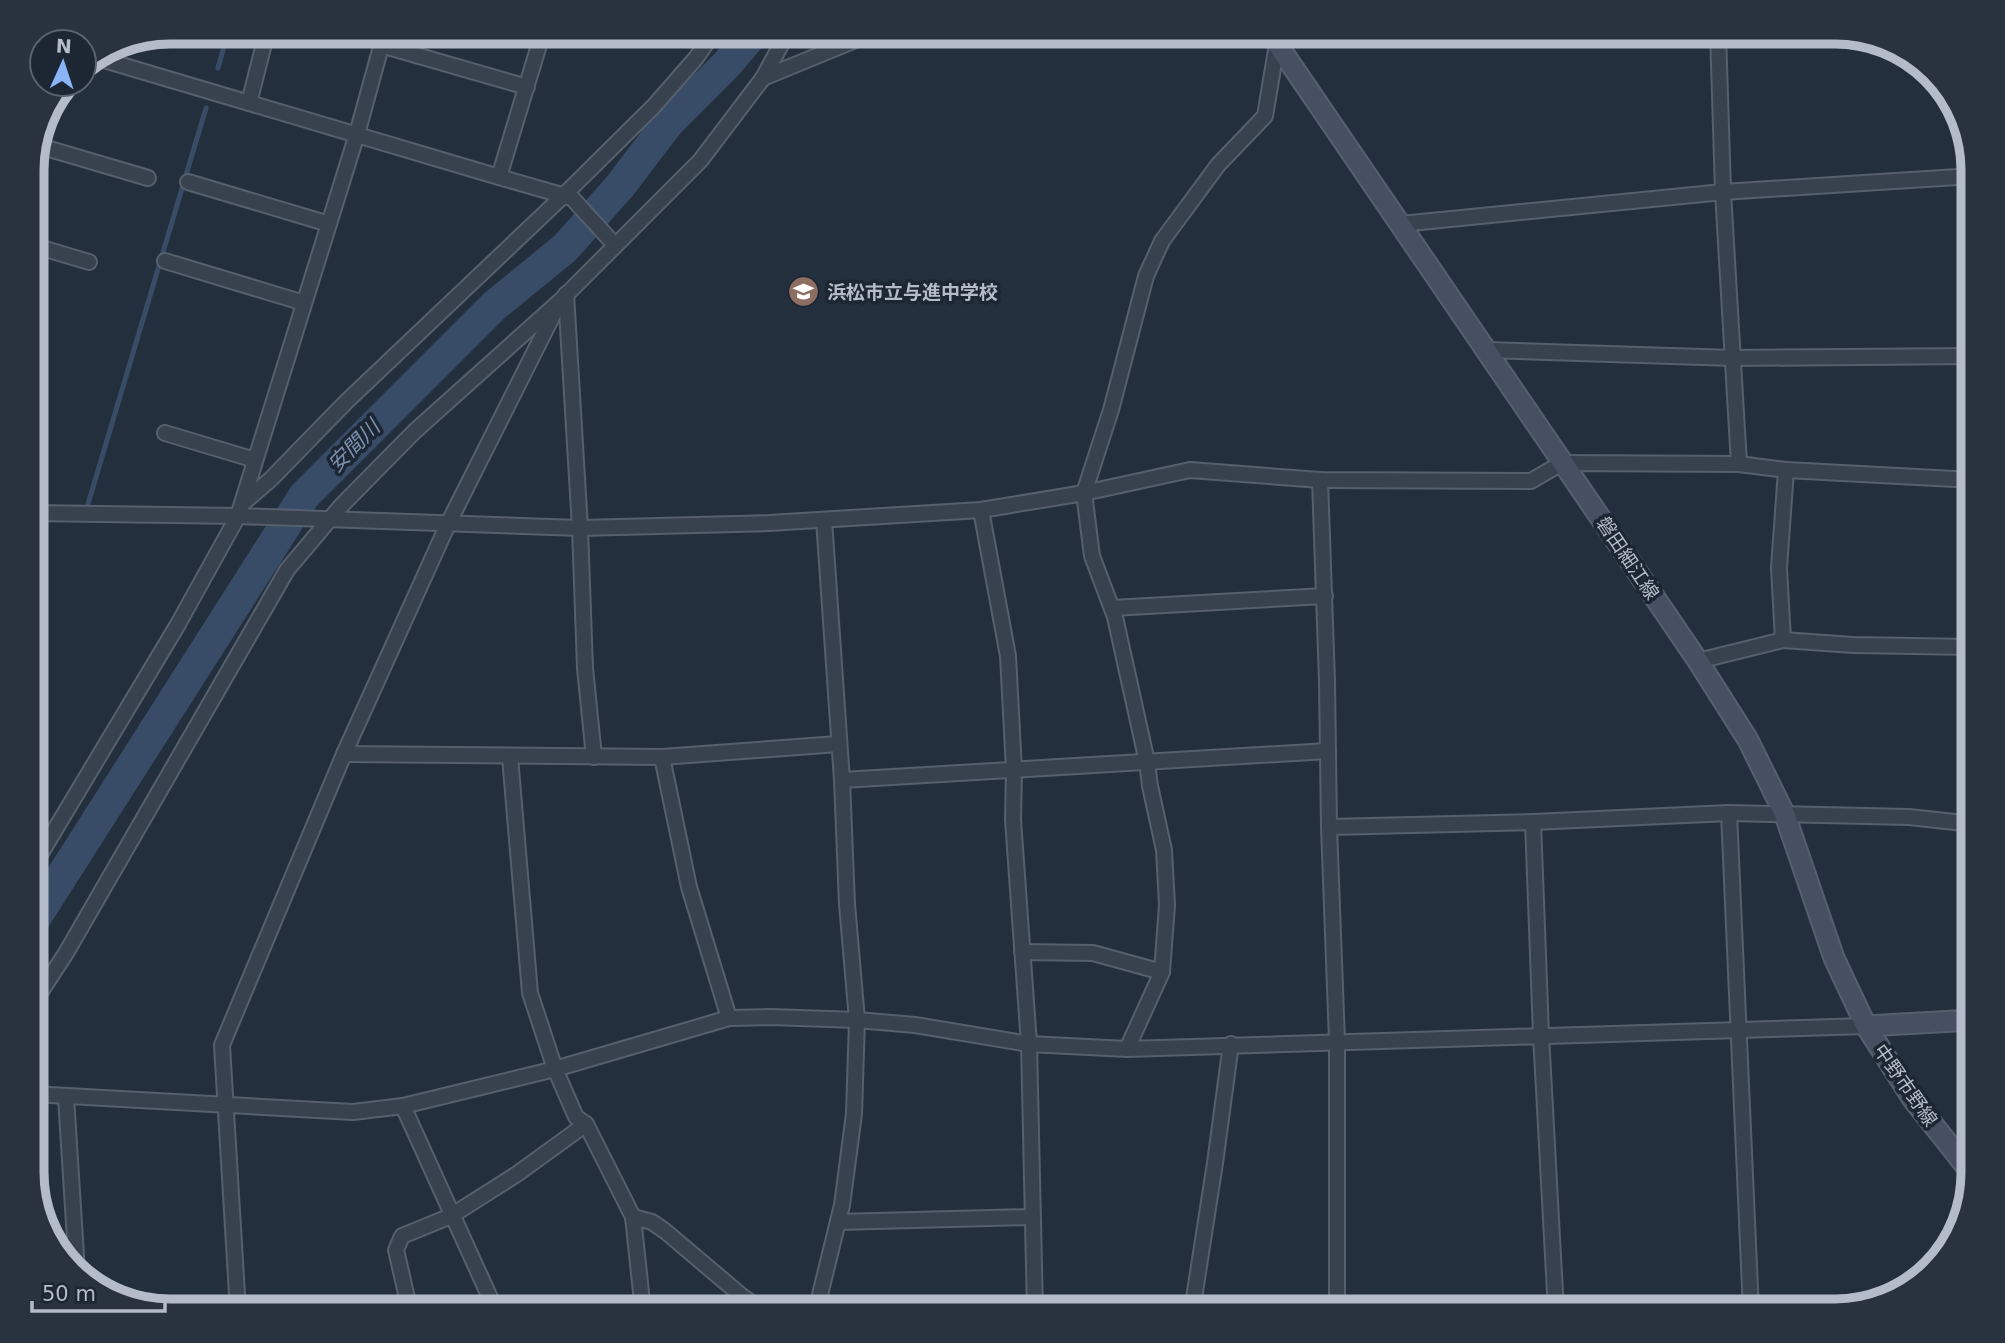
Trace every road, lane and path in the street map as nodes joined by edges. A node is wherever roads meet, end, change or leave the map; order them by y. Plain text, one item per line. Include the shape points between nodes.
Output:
1 (264, 44) edge
2 (381, 44) edge
3 (401, 44) edge
4 (540, 44) edge
5 (706, 44) edge
6 (781, 44) edge
7 (846, 44) edge
8 (1272, 44) edge
9 (1277, 44) edge
10 (1718, 44) edge
11 (107, 61) edge
12 (763, 78) junction
13 (527, 87) junction
14 (248, 103) junction
15 (357, 134) junction
16 (46, 148) edge
17 (499, 177) junction
18 (1961, 177) edge
19 (148, 178) dead end
20 (188, 182) dead end
21 (1723, 192) junction
22 (567, 198) junction
23 (329, 223) junction
24 (1401, 224) junction
25 (610, 241) junction
26 (44, 249) edge
27 (165, 261) dead end
28 (89, 262) dead end
29 (563, 298) junction
30 (304, 303) junction
31 (1486, 350) junction
32 (1961, 356) edge
33 (1733, 358) junction
34 (165, 433) dead end
35 (255, 460) junction
36 (1562, 463) junction
37 (1739, 464) junction
38 (1786, 470) junction
39 (1961, 479) edge
40 (1320, 480) junction
41 (1084, 493) junction
42 (981, 510) junction
43 (44, 513) edge
44 (242, 513) junction
45 (324, 519) junction
46 (824, 520) junction
47 (448, 524) junction
48 (580, 528) junction
49 (1325, 596) junction
50 (1112, 608) junction
51 (1783, 640) junction
52 (1961, 647) edge
53 (1698, 661) junction
54 (838, 744) junction
55 (1328, 751) junction
56 (344, 754) junction
57 (510, 757) junction
58 (594, 757) junction
59 (662, 757) junction
60 (1147, 762) junction
61 (1014, 770) junction
62 (842, 780) junction
63 (1729, 813) junction
64 (1785, 815) junction
65 (1534, 822) junction
66 (1961, 823) edge
67 (1329, 827) junction
68 (44, 849) edge
69 (1023, 952) junction
70 (1162, 972) junction
71 (44, 987) edge
72 (729, 1018) junction
73 (857, 1020) junction
74 (1961, 1021) edge
75 (1866, 1026) junction
76 (1740, 1029) junction
77 (1541, 1035) junction
78 (1337, 1041) junction
79 (1029, 1044) junction
80 (1231, 1044) junction
81 (1127, 1049) junction
82 (555, 1069) junction
83 (44, 1095) edge
84 (66, 1097) junction
85 (227, 1105) junction
86 (403, 1106) junction
87 (586, 1124) junction
88 (1961, 1160) edge
89 (452, 1216) junction
90 (633, 1217) junction
91 (1032, 1217) junction
92 (838, 1222) junction
93 (75, 1256) edge
94 (238, 1299) edge
95 (407, 1299) edge
96 (490, 1299) edge
97 (642, 1299) edge
98 (746, 1299) edge
99 (819, 1299) edge
100 (1035, 1299) edge
101 (1194, 1299) edge
102 (1337, 1299) edge
103 (1555, 1299) edge
104 (1751, 1299) edge

1 - 14 street
2 - 15 street
3 - 13 street
4 - 13 street
5 - 22 street
6 - 12 street
7 - 12 street
8 - 41 street via 1265,116 1218,165 1161,241 1146,276
9 - 24 main road, 磐田細江線
10 - 21 street
11 - 14 street
12 - 25 street via 699,160
13 - 17 street
14 - 15 street
15 - 17 street
15 - 23 street
16 - 19 street
17 - 22 street
18 - 21 street
20 - 23 street
21 - 24 street
21 - 33 street
22 - 25 street
22 - 44 street via 355,393
23 - 30 street
24 - 31 main road, 磐田細江線
25 - 29 street
26 - 28 street
27 - 30 street
29 - 45 street
29 - 47 street
29 - 48 street
30 - 35 street
31 - 33 street
31 - 36 main road, 磐田細江線
32 - 33 street
33 - 37 street
34 - 35 street
35 - 44 street
36 - 37 street
36 - 40 street via 1531,481
36 - 53 main road, 磐田細江線
37 - 38 street
38 - 39 street
38 - 51 street via 1779,568
40 - 41 street via 1190,470
40 - 49 street
41 - 42 street
41 - 50 street via 1092,556
42 - 46 street
42 - 61 street via 1008,656
43 - 44 street
44 - 45 street
44 - 68 street
45 - 47 street
45 - 71 street via 287,570
46 - 48 street
46 - 54 street
47 - 48 street
47 - 56 street
48 - 58 street via 585,668
49 - 50 street
49 - 55 street
50 - 60 street
51 - 52 street
51 - 53 street
53 - 64 main road, 磐田細江線 via 1748,740
54 - 59 street
54 - 62 street
55 - 60 street
55 - 67 street
56 - 57 street
56 - 85 street via 222,1045
57 - 58 street
57 - 82 street via 530,993
58 - 59 street
59 - 72 street via 689,887
60 - 61 street
60 - 70 street via 1164,849 1167,905
61 - 62 street
61 - 69 street
62 - 73 street
63 - 64 street
63 - 65 street
63 - 76 street
64 - 66 street
64 - 75 main road, 磐田細江線 via 1834,958
65 - 67 street
65 - 77 street
67 - 78 street
69 - 70 street via 1093,953
69 - 79 street
70 - 81 street
72 - 73 street
72 - 82 street
73 - 79 street
73 - 92 street via 854,1114
74 - 75 main road
75 - 76 street
75 - 88 main road, 中野市野線 via 1912,1098
76 - 77 street
76 - 104 street
77 - 78 street
77 - 103 street
78 - 80 street
78 - 102 street
79 - 81 street
79 - 91 street
80 - 81 street
80 - 101 street
82 - 86 street
82 - 87 street via 576,1117
83 - 84 street
84 - 85 street
84 - 93 street
85 - 86 street via 353,1112
85 - 94 street
86 - 89 street
87 - 89 street
87 - 90 street
89 - 95 street via 402,1236 396,1250
89 - 96 street
90 - 97 street
90 - 98 street via 665,1231
91 - 92 street
91 - 100 street
92 - 99 street

